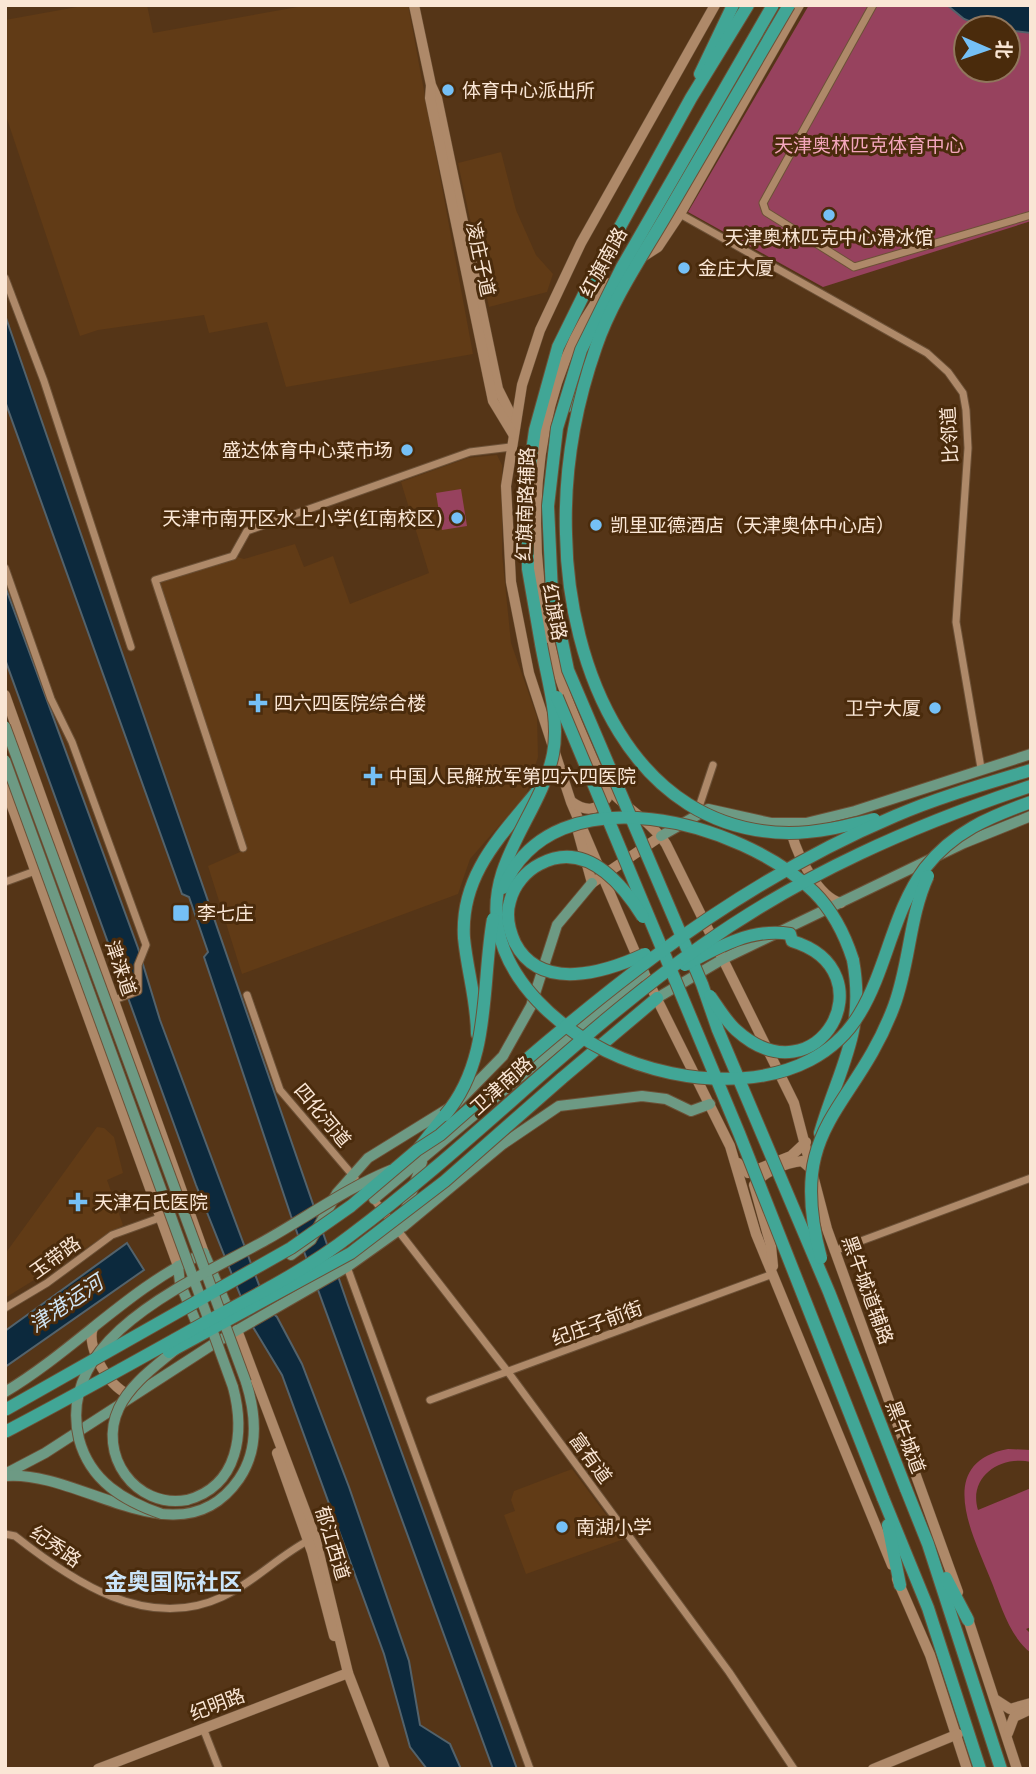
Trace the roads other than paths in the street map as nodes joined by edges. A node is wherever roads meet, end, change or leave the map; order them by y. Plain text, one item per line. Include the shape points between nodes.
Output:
1 (414, 5) edge
2 (715, 5) edge
3 (733, 5) edge
4 (748, 5) edge
5 (789, 5) edge
6 (799, 5) edge
7 (873, 5) edge
8 (771, 9) edge
9 (431, 85) junction
10 (691, 98) junction
11 (730, 106) junction
12 (680, 214) junction
13 (1031, 215) edge
14 (5, 278) edge
15 (597, 344) junction
16 (515, 423) junction
17 (558, 428) junction
18 (513, 434) junction
19 (511, 447) junction
20 (550, 564) joint
21 (5, 568) edge
22 (541, 644) junction
23 (131, 647) dead end
24 (557, 665) junction
25 (529, 673) junction
26 (5, 695) edge
27 (5, 726) edge
28 (1031, 754) edge
29 (5, 760) edge
30 (713, 765) dead end
31 (981, 768) junction
32 (1031, 770) edge
33 (541, 786) junction
34 (1031, 786) edge
35 (5, 787) edge
36 (606, 787) junction
37 (571, 802) junction
38 (1031, 802) edge
39 (700, 804) joint
40 (713, 808) junction
41 (902, 813) junction
42 (1031, 816) edge
43 (578, 817) junction
44 (801, 824) junction
45 (661, 836) junction
46 (243, 848) dead end
47 (943, 849) junction
48 (65, 860) junction
49 (36, 871) junction
50 (602, 875) junction
51 (5, 882) edge
52 (592, 883) junction
53 (841, 903) junction
54 (662, 943) junction
55 (723, 958) junction
56 (649, 977) junction
57 (702, 984) junction
58 (247, 995) dead end
59 (657, 998) junction
60 (117, 999) junction
61 (477, 1047) junction
62 (710, 1104) junction
63 (757, 1125) joint
64 (812, 1141) junction
65 (419, 1156) junction
66 (734, 1157) junction
67 (397, 1167) junction
68 (810, 1169) junction
69 (352, 1174) junction
70 (1031, 1178) edge
71 (374, 1199) junction
72 (162, 1217) junction
73 (399, 1230) junction
74 (834, 1251) junction
75 (204, 1253) junction
76 (178, 1266) junction
77 (347, 1267) junction
78 (774, 1274) junction
79 (226, 1291) junction
80 (829, 1292) junction
81 (5, 1308) edge
82 (93, 1328) junction
83 (236, 1331) junction
84 (77, 1342) junction
85 (90, 1343) junction
86 (212, 1345) junction
87 (177, 1348) junction
88 (508, 1372) junction
89 (102, 1381) junction
90 (114, 1388) junction
91 (5, 1392) edge
92 (133, 1395) junction
93 (430, 1400) dead end
94 (5, 1410) edge
95 (112, 1410) junction
96 (5, 1432) edge
97 (5, 1475) edge
98 (883, 1498) junction
99 (162, 1514) junction
100 (5, 1534) edge
101 (312, 1539) junction
102 (928, 1544) junction
103 (900, 1585) junction
104 (968, 1620) junction
105 (347, 1676) junction
106 (996, 1700) junction
107 (1031, 1703) edge
108 (1031, 1710) edge
109 (204, 1730) junction
110 (958, 1734) junction
111 (1007, 1734) junction
112 (98, 1769) edge
113 (111, 1769) edge
114 (219, 1769) edge
115 (383, 1769) edge
116 (530, 1769) edge
117 (794, 1769) edge
118 (873, 1769) edge
119 (967, 1769) edge
120 (980, 1769) edge
121 (1001, 1769) edge
122 (1017, 1769) edge

1 - 9 main road, 凌庄子道
2 - 16 main road, 红旗南路辅路 via 560,286 531,358
3 - 10 highway
4 - 10 highway
5 - 11 highway, bridge
6 - 12 main road, 红旗南路辅路
7 - 13 street via 763,203 766,212 855,267
8 - 11 highway, bridge
8 - 17 highway, 红旗南路, bridge via 598,311
9 - 16 main road, 凌庄子道 via 498,389
9 - 18 main road, 凌庄子道 via 493,401
10 - 22 highway, 红旗路 via 574,312 544,391 530,458 526,527 533,611
11 - 15 highway, bridge
12 - 24 main road, 红旗南路辅路 via 658,247 610,283 597,299 569,353 550,408 538,518 544,604
12 - 31 street, 比邻道 via 927,353 962,393 968,448 956,622
14 - 23 street via 44,381
15 - 17 highway, bridge
15 - 41 highway, bridge via 574,429 565,535 580,634 597,690 619,735 668,790 731,824 803,832
16 - 18 main road, 红旗南路辅路
17 - 20 highway, 红旗南路, bridge via 548,506
18 - 19 main road, 红旗南路辅路
19 - 25 main road, 红旗南路辅路 via 507,542
19 - 46 street via 470,452 247,531 233,556 155,580
20 - 57 highway, 红旗路, bridge via 568,670
21 - 60 street via 146,946 138,965 138,991
22 - 33 highway, bridge via 555,732
22 - 54 highway, 红旗路, bridge via 561,710
24 - 25 main road
24 - 36 main road, 红旗南路辅路
25 - 37 main road, 红旗南路辅路
26 - 48 main road, 津涞道
27 - 99 main road, bridge via 250,1395 252,1448 236,1484 203,1509
28 - 31 main road
29 - 87 main road, bridge via 237,1400 239,1432 229,1469 208,1491 176,1501 151,1497 130,1482 115,1455 112,1432 130,1391
30 - 39 street
31 - 44 main road via 855,811
32 - 41 highway, 卫津南路, bridge
33 - 47 highway, bridge via 497,892 498,927 510,962 540,1002 587,1040 648,1068 689,1077 770,1073 807,1062 835,1042 862,1011 912,891
33 - 61 highway, bridge via 486,853 469,888 464,938
34 - 56 highway, 卫津南路, bridge via 833,865
35 - 49 main road
36 - 37 main road via 607,798 593,808 584,810
36 - 45 main road, 红旗南路辅路
37 - 43 main road, 红旗南路辅路
38 - 47 highway, bridge via 979,822
39 - 40 main road
40 - 44 main road via 763,821
40 - 45 main road via 696,813
41 - 54 highway, 卫津南路, bridge via 826,848
42 - 53 main road
43 - 50 main road
43 - 52 main road
44 - 53 main road via 792,835 797,850 828,898
45 - 50 main road
45 - 55 main road, 黑牛城道辅路
47 - 64 highway, bridge via 918,899 894,1006 874,1047
48 - 49 street
48 - 60 main road, 津涞道
49 - 51 street
49 - 72 main road
50 - 52 main road
50 - 56 main road
52 - 69 main road via 556,925 531,1006 503,1056 457,1103 381,1147
53 - 55 main road
54 - 54 highway, bridge via 598,973 554,972 533,963 519,948 509,924 510,900 519,881 536,866 554,858 583,859 616,881
54 - 65 highway, 卫津南路, bridge
54 - 98 highway, 红旗路, bridge
55 - 59 main road
55 - 64 main road, 黑牛城道辅路
56 - 57 highway, bridge via 727,944 770,932 785,933 827,962 838,983 839,1006 834,1024 822,1039 804,1050 782,1052 764,1048 734,1029
56 - 59 main road
56 - 65 main road
56 - 89 highway, 卫津南路, bridge via 404,1196 348,1238 297,1272
57 - 63 highway, 红旗路, bridge
58 - 69 street, 四化河道 via 280,1090
59 - 62 main road
59 - 87 highway, bridge via 430,1193 351,1253
60 - 75 main road, 津涞道
61 - 64 highway, bridge via 496,903 506,881 530,852 566,829 609,819 665,820 703,828 750,846 799,878 834,916 847,941 856,975 858,1013 849,1054
61 - 65 highway, bridge via 461,1094
62 - 66 main road
62 - 73 main road via 691,1111 666,1099 642,1096 559,1106 503,1144
63 - 80 highway, 黑牛城道, bridge
64 - 66 main road via 791,1156 748,1173
64 - 68 main road, 黑牛城道辅路
64 - 80 highway, bridge via 811,1206
65 - 67 highway, 卫津南路, bridge
65 - 71 main road
65 - 73 main road
66 - 78 main road via 756,1234
67 - 94 highway, 卫津南路, bridge via 352,1206 280,1255
67 - 99 main road, bridge via 162,1297 124,1326 94,1361 77,1403 78,1432 85,1454 113,1491
68 - 74 main road, 黑牛城道辅路
68 - 78 main road via 802,1161 793,1162 761,1176 754,1185
69 - 71 street, 富有道
69 - 79 main road, bridge via 305,1246
70 - 74 street
71 - 73 street, 富有道
72 - 76 main road
72 - 81 street, 玉带路 via 112,1235
73 - 77 main road
73 - 88 street, 富有道
74 - 104 main road, 黑牛城道辅路
75 - 76 main road
75 - 79 main road
76 - 82 main road
76 - 86 main road via 198,1330
77 - 83 main road
77 - 116 street
78 - 88 street, 纪庄子前街
78 - 103 main road
79 - 83 main road
80 - 102 highway, 黑牛城道, bridge
82 - 84 main road
82 - 85 main road
83 - 86 main road
83 - 101 main road, 郁江西道
84 - 85 main road
84 - 91 main road
85 - 90 main road
86 - 92 main road
87 - 89 highway, bridge
88 - 93 street, 纪庄子前街
88 - 117 street, 富有道 via 721,1661
89 - 96 highway, 卫津南路, bridge
90 - 92 main road
90 - 95 main road
92 - 95 main road
95 - 97 main road
97 - 99 main road, bridge via 50,1480
98 - 103 highway
98 - 120 highway via 928,1608
100 - 101 street, 纪秀路 via 15,1536 98,1592 163,1609 221,1598 293,1547
101 - 105 main road, 郁江西道
102 - 104 highway
102 - 121 highway, 黑牛城道
103 - 110 main road
104 - 106 main road, 黑牛城道辅路
105 - 109 main road, 纪明路
105 - 115 main road, 郁江西道
106 - 107 main road via 1010,1709
106 - 111 main road, 黑牛城道辅路
108 - 111 main road via 1014,1717
109 - 112 main road, 纪明路
109 - 113 main road, 纪明路
109 - 114 street
110 - 118 main road
110 - 119 main road
111 - 122 main road, 黑牛城道辅路

